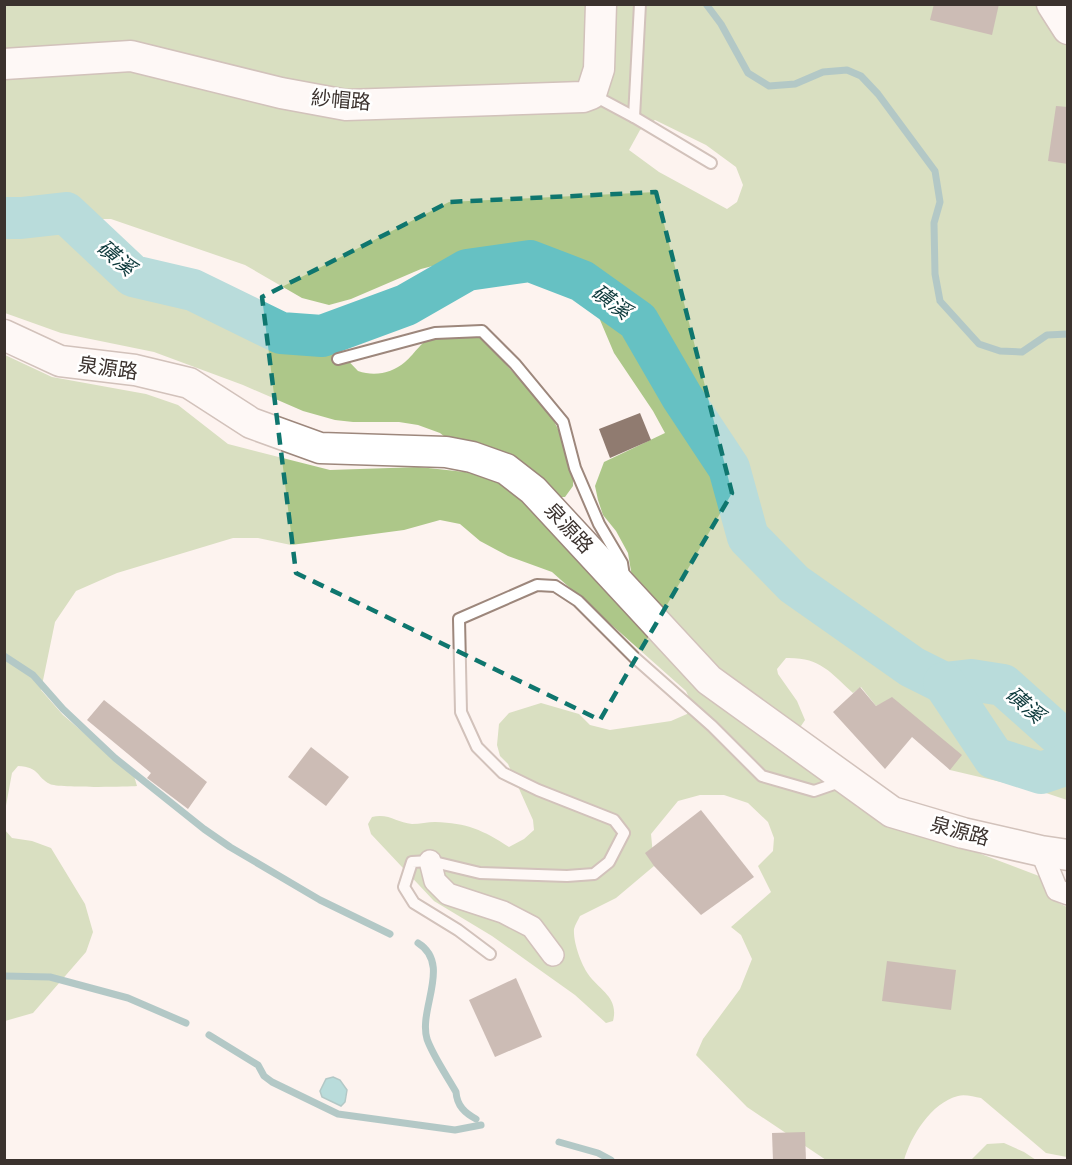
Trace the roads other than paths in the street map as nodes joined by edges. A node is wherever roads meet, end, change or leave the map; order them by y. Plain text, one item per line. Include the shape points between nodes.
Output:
1 (601, 4) edge
2 (640, 4) edge
3 (1052, 4) edge
4 (1068, 29) edge
5 (4, 64) edge
6 (591, 94) junction
7 (634, 117) junction
8 (711, 163) dead end
9 (4, 335) edge
10 (338, 359) dead end
11 (626, 589) junction
12 (849, 779) junction
13 (1054, 853) edge
14 (430, 861) junction
15 (1068, 894) edge
16 (489, 954) dead end
17 (553, 955) dead end

1 - 6 street via 599,69
2 - 7 lane
3 - 4 street
5 - 6 street, 紗帽路 via 131,56 346,105 558,99
6 - 7 lane
7 - 8 lane
9 - 11 street, 泉源路 via 60,361 135,370 189,383 251,423 320,448 446,452 506,469 533,490
10 - 11 lane via 435,333 482,331 563,422 575,468 599,524 622,563
11 - 12 street, 泉源路 via 709,680
12 - 13 street, 泉源路 via 892,812
12 - 14 lane via 814,791 762,776 578,601 555,586 537,585 459,619 461,712 477,747 503,773 614,820 624,832 609,862 594,874 480,873
13 - 15 street via 1057,890
14 - 16 lane via 412,862 404,887 414,903
14 - 17 street via 435,881 448,894 503,912 532,927

